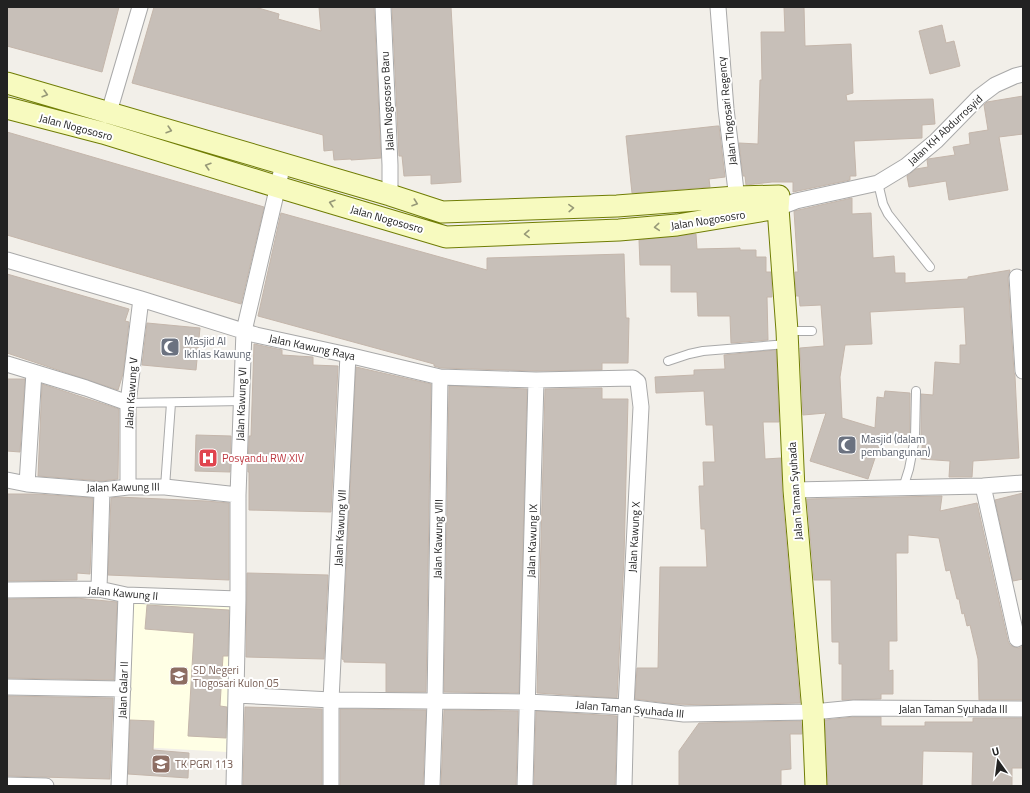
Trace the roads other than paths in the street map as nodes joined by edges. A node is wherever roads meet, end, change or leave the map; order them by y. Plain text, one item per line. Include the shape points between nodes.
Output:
1 (140, 7) edge
2 (383, 7) edge
3 (718, 7) edge
4 (1023, 74) edge
5 (7, 83) edge
6 (7, 108) edge
7 (109, 112) junction
8 (283, 164) junction
9 (878, 183) junction
10 (278, 187) junction
11 (390, 194) junction
12 (784, 202) junction
13 (617, 206) junction
14 (737, 206) junction
15 (619, 230) junction
16 (7, 260) edge
17 (930, 267) dead end
18 (1016, 277) dead end
19 (140, 299) junction
20 (244, 331) junction
21 (812, 331) dead end
22 (787, 337) junction
23 (348, 355) junction
24 (668, 361) dead end
25 (7, 364) edge
26 (1023, 371) edge
27 (34, 372) junction
28 (440, 377) junction
29 (625, 378) joint
30 (536, 380) junction
31 (916, 391) dead end
32 (242, 401) junction
33 (128, 403) junction
34 (171, 403) junction
35 (7, 480) edge
36 (1023, 483) edge
37 (27, 484) junction
38 (128, 486) junction
39 (983, 486) junction
40 (166, 487) junction
41 (903, 488) junction
42 (102, 490) junction
43 (794, 490) junction
44 (238, 495) junction
45 (99, 589) junction
46 (7, 590) edge
47 (126, 595) junction
48 (238, 599) junction
49 (1017, 638) dead end
50 (7, 687) edge
51 (123, 689) junction
52 (236, 695) junction
53 (331, 700) junction
54 (435, 701) junction
55 (527, 702) junction
56 (639, 709) junction
57 (1023, 709) edge
58 (813, 712) junction
59 (7, 784) edge
60 (46, 786) edge
61 (119, 786) edge
62 (234, 786) edge
63 (331, 786) edge
64 (432, 786) edge
65 (525, 786) edge
66 (624, 786) edge
67 (816, 786) edge

1 - 7 street
2 - 11 street, Jalan Nogososro Baru
3 - 14 street, Jalan Tlogosari Regency
4 - 9 street, Jalan KH Abdurrosyid via 995,85 979,97 936,141 906,166
5 -> 7 street, Jalan Nogososro
10 -> 6 street, Jalan Nogososro
7 -> 8 street, Jalan Nogososro
8 - 10 street, Jalan Kawung VI
8 - 11 street, Jalan Nogososro
9 - 12 street, Jalan KH Abdurrosyid
9 - 17 lane via 888,214
15 -> 10 street, Jalan Nogososro via 446,237
10 - 20 street, Jalan Kawung VI
11 -> 13 street, Jalan Nogososro via 442,212
12 - 14 street, Jalan Nogososro
12 - 22 street, Jalan Taman Syuhada
13 - 14 street, Jalan Nogososro
13 - 15 street
14 -> 15 street, Jalan Nogososro via 677,225
16 - 19 street, Jalan Kawung Raya
18 - 26 street
19 - 20 street, Jalan Kawung Raya
19 - 33 street, Jalan Kawung V
20 - 23 street, Jalan Kawung Raya
20 - 32 street, Jalan Kawung VI
21 - 22 lane
22 - 24 lane via 689,354
22 - 43 street, Jalan Taman Syuhada
23 - 28 street, Jalan Kawung Raya
23 - 53 street, Jalan Kawung VII
25 - 27 street
27 - 33 street
27 - 37 street
28 - 30 street, Jalan Kawung Raya
28 - 54 street, Jalan Kawung VIII
29 - 30 street, Jalan Kawung Raya
29 - 56 street, Jalan Kawung X via 633,378 638,382 641,407
30 - 55 street, Jalan Kawung IX
31 - 41 lane via 915,438
32 - 34 lane
32 - 44 street, Jalan Kawung VI
33 - 34 lane
33 - 38 street, Jalan Kawung V
34 - 40 lane
35 - 37 street, Jalan Kawung III
36 - 39 street
37 - 42 street, Jalan Kawung III
38 - 40 street, Jalan Kawung III
38 - 42 street, Jalan Kawung III
39 - 41 street
39 - 49 street
40 - 44 street, Jalan Kawung III
41 - 43 street
42 - 45 street
43 - 58 street, Jalan Taman Syuhada
44 - 48 street, Jalan Kawung VI
45 - 46 street, Jalan Kawung II
45 - 47 street, Jalan Kawung II
47 - 48 street, Jalan Kawung II
47 - 51 street, Jalan Galar II
48 - 52 street, Jalan Kawung VI
50 - 51 street
51 - 61 street, Jalan Galar II
52 - 53 street, Jalan Taman Syuhada III
52 - 62 street, Jalan Kawung VI
53 - 54 street, Jalan Taman Syuhada III
53 - 63 street, Jalan Kawung VII
54 - 55 street, Jalan Taman Syuhada III
54 - 64 street, Jalan Kawung VIII
55 - 56 street, Jalan Taman Syuhada III
55 - 65 street, Jalan Kawung IX
56 - 58 street, Jalan Taman Syuhada III via 684,714
56 - 66 street
57 - 58 street, Jalan Taman Syuhada III via 854,708
58 - 67 street, Jalan Taman Syuhada
59 - 60 street

